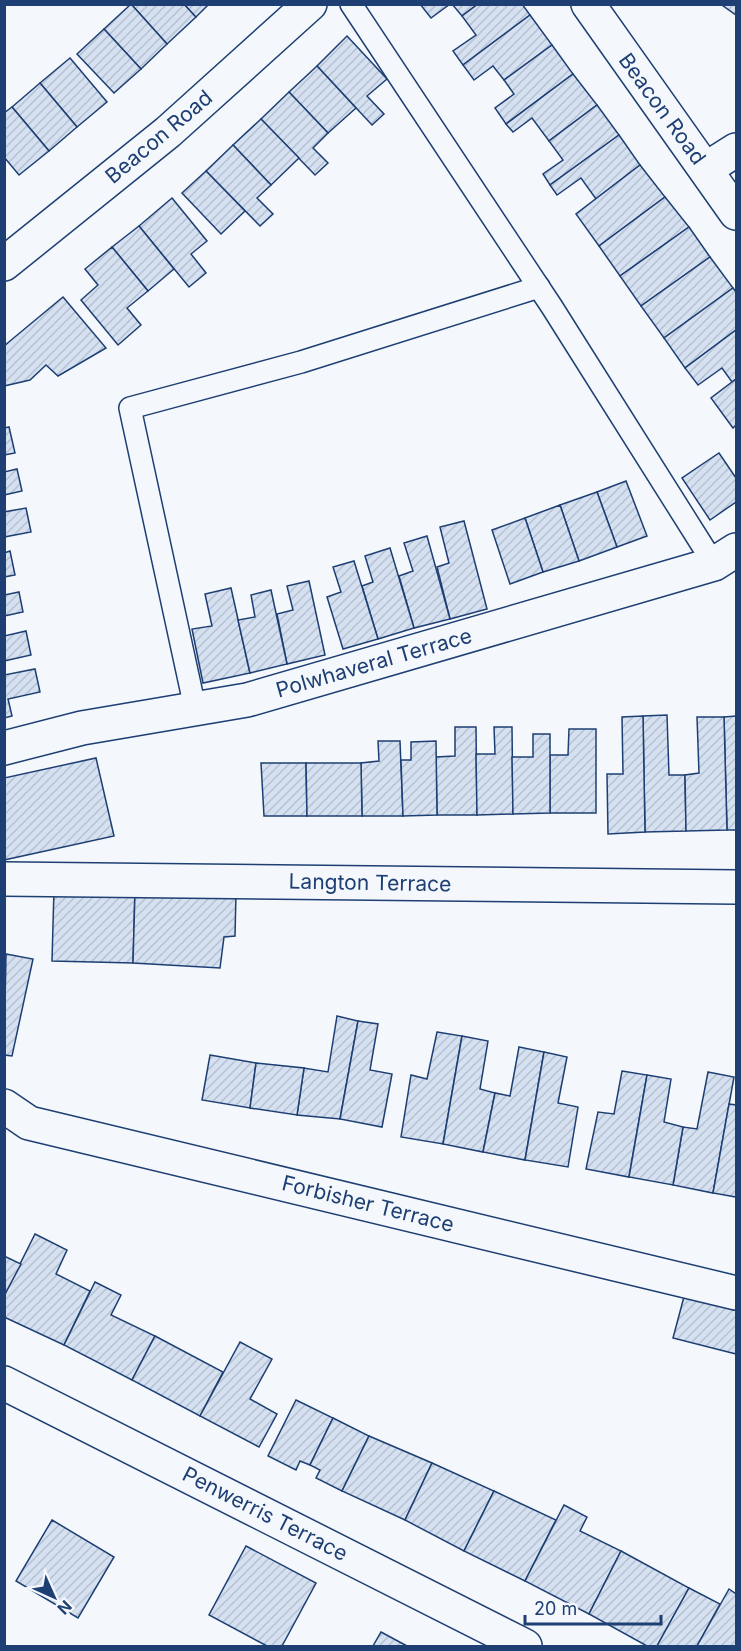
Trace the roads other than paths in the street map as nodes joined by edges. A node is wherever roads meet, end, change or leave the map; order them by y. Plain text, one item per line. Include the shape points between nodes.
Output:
1 (310, 4) edge
2 (351, 4) edge
3 (588, 4) edge
4 (736, 150) edge
5 (706, 169) junction
6 (736, 213) edge
7 (4, 264) edge
8 (538, 287) junction
9 (725, 557) edge
10 (195, 708) junction
11 (4, 748) edge
12 (4, 879) edge
13 (736, 887) edge
14 (4, 1106) edge
15 (736, 1293) edge
16 (4, 1383) edge
17 (525, 1647) edge

1 - 7 street, Beacon Road via 168,132
2 - 8 lane
3 - 5 street, Beacon Road
4 - 5 street
5 - 6 street, Beacon Road
8 - 9 lane
8 - 10 lane via 301,362 130,408
9 - 10 street, Polwhaveral Terrace via 247,700
10 - 11 street, Polwhaveral Terrace via 82,728
12 - 13 street, Langton Terrace
14 - 15 street, Forbisher Terrace via 29,1123
16 - 17 street, Penwerris Terrace

